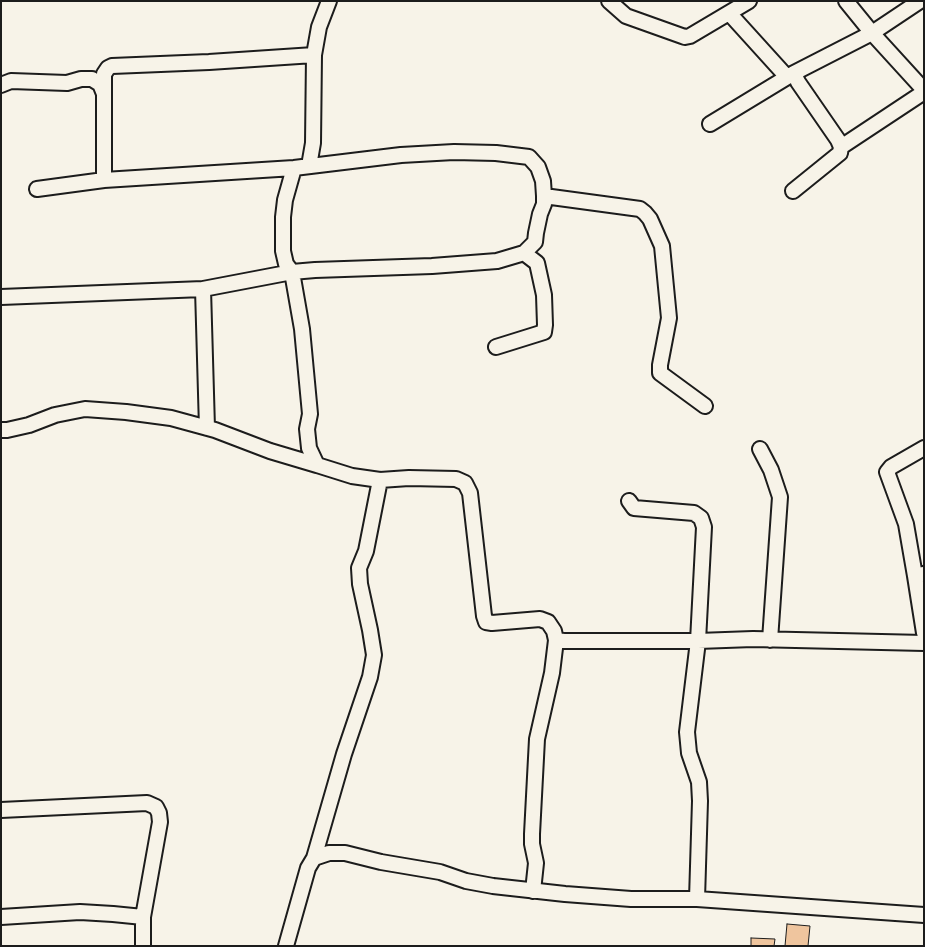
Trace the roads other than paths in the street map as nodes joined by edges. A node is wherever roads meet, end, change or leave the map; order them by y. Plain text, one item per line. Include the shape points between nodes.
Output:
1 (329, 1) edge
2 (609, 1) edge
3 (749, 1) edge
4 (846, 1) edge
5 (920, 1) edge
6 (729, 13) junction
7 (872, 33) junction
8 (314, 55) junction
9 (790, 74) junction
10 (1, 85) edge
11 (924, 91) edge
12 (104, 94) junction
13 (710, 124) dead end
14 (841, 148) junction
15 (309, 166) junction
16 (294, 168) junction
17 (104, 180) junction
18 (37, 189) dead end
19 (793, 191) dead end
20 (544, 196) junction
21 (535, 242) junction
22 (524, 253) junction
23 (537, 263) junction
24 (292, 272) junction
25 (203, 289) junction
26 (1, 297) edge
27 (496, 347) dead end
28 (705, 406) dead end
29 (206, 428) junction
30 (1, 430) edge
31 (924, 448) edge
32 (760, 449) dead end
33 (317, 465) junction
34 (380, 480) junction
35 (629, 501) dead end
36 (919, 575) edge
37 (924, 632) edge
38 (556, 640) junction
39 (770, 640) junction
40 (698, 641) junction
41 (924, 644) edge
42 (1, 810) edge
43 (314, 858) junction
44 (533, 891) junction
45 (697, 899) junction
46 (924, 915) edge
47 (1, 917) edge
48 (143, 917) junction
49 (143, 946) edge
50 (286, 946) edge

1 - 8 street via 319,27
2 - 6 street via 626,16 682,36 690,36
3 - 6 street
4 - 7 street
5 - 7 street
6 - 9 street
7 - 9 street
7 - 11 street
8 - 12 street via 112,66 105,70
8 - 15 street via 313,143
9 - 13 street
9 - 14 street
10 - 12 street via 11,80 67,83 92,79 100,84
11 - 14 street
12 - 17 street
14 - 19 street via 840,153
15 - 16 street
15 - 20 street via 454,152 529,157 538,166
16 - 17 street
16 - 24 street via 283,217 283,251
17 - 18 street
20 - 21 street
20 - 28 street via 640,209 650,219 662,246 669,318 660,373
21 - 22 street
21 - 23 street
22 - 23 street
22 - 24 street via 470,263
23 - 27 street via 544,295 544,332
24 - 25 street
24 - 33 street via 302,329 310,414 307,430 309,448
25 - 26 street
25 - 29 street
29 - 30 street via 171,418 85,409
29 - 33 street
31 - 36 street via 887,472 906,524
32 - 39 street via 780,497
33 - 34 street via 352,476
34 - 38 street via 456,479 465,483 470,493 486,622 540,619 548,622
34 - 43 street via 366,551 359,568 374,656
35 - 40 street via 634,508 694,513 701,518 704,527
36 - 37 street
38 - 40 street
38 - 44 street via 537,739
39 - 40 street
39 - 41 street
40 - 45 street via 687,732 689,753 699,782
42 - 48 street via 147,803 156,807 160,822
43 - 44 street via 329,853 345,853 440,872 466,881
43 - 50 street via 308,868
44 - 45 street via 631,899
45 - 46 street
47 - 48 street via 80,912
48 - 49 street

